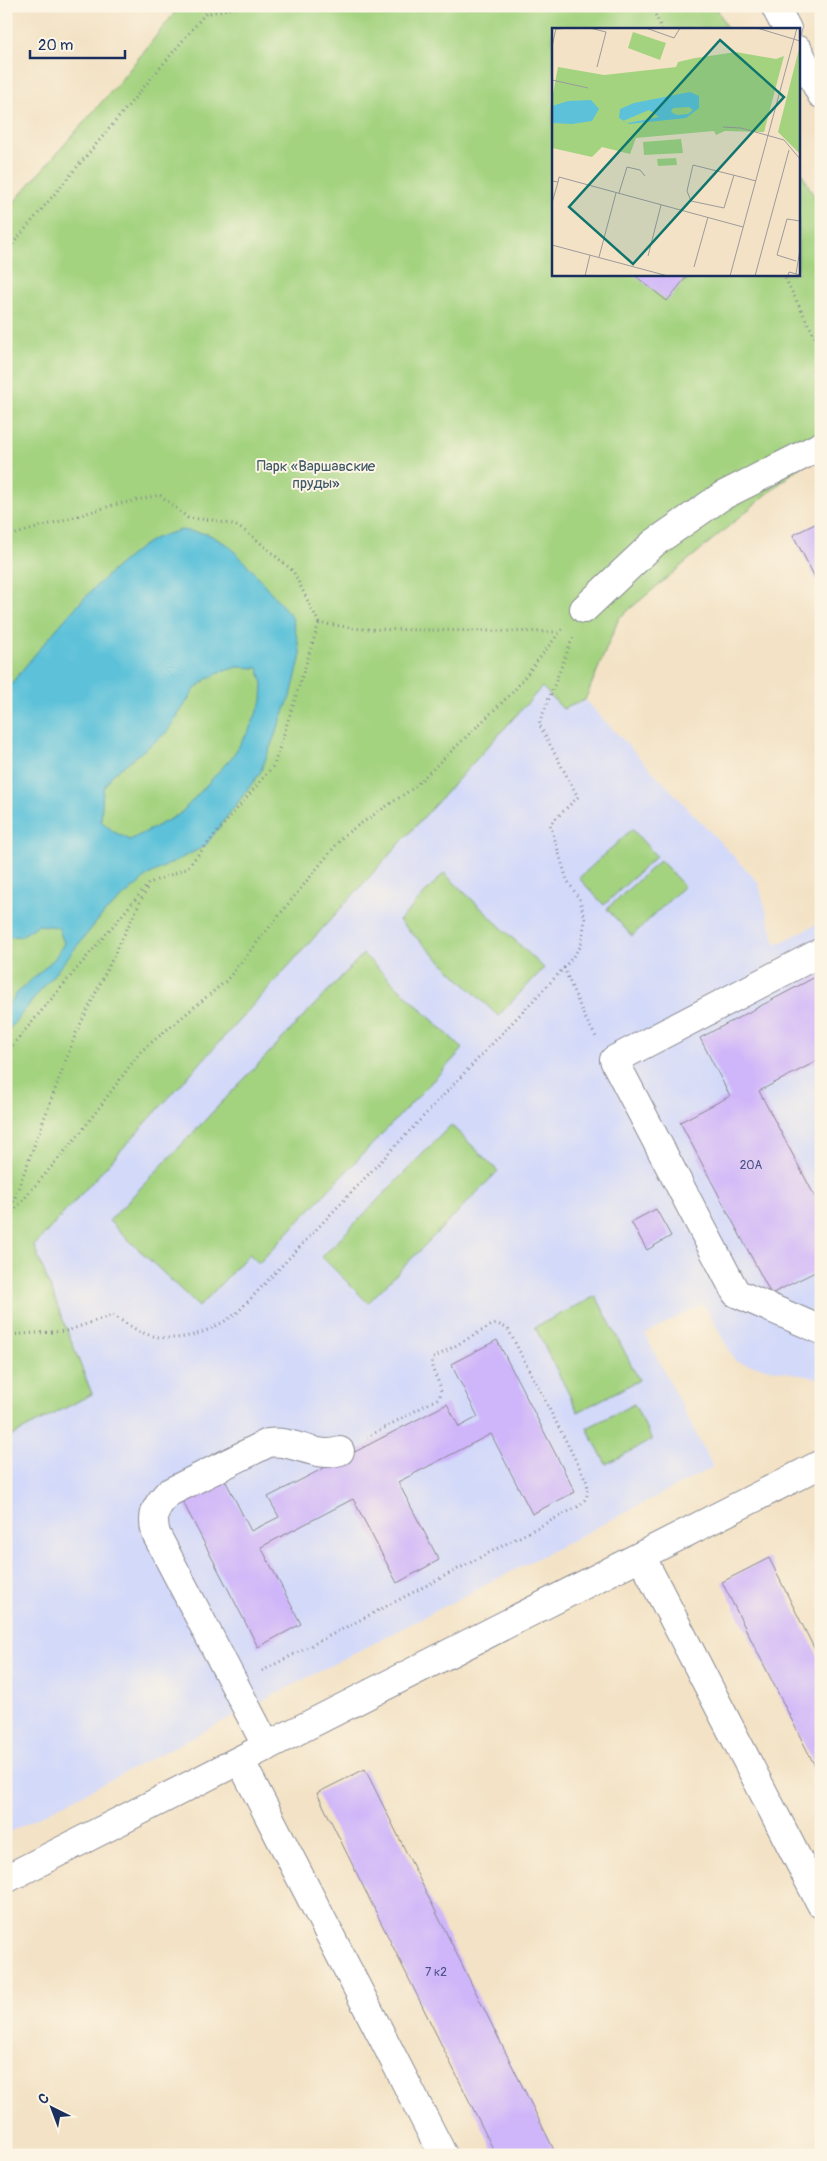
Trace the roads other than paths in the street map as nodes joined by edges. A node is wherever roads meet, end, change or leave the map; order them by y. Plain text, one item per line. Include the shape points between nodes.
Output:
1 (775, 6) edge
2 (786, 28) edge
3 (800, 54) edge
4 (821, 94) edge
5 (821, 446) edge
6 (584, 608) road end
7 (821, 952) edge
8 (821, 1330) edge
9 (340, 1452) road end
10 (821, 1464) edge
11 (642, 1556) junction
12 (267, 1747) junction
13 (240, 1760) junction
14 (6, 1879) edge
15 (821, 1904) edge
16 (444, 2155) edge

1 - 2 main road
3 - 4 main road
5 - 6 main road via 722,496 654,543
7 - 8 main road via 614,1060 736,1292
9 - 12 main road via 324,1454 284,1443 268,1443 168,1493 156,1506 152,1520 156,1534
10 - 11 main road
11 - 12 main road
11 - 15 main road
12 - 13 main road
13 - 14 main road
13 - 16 main road

